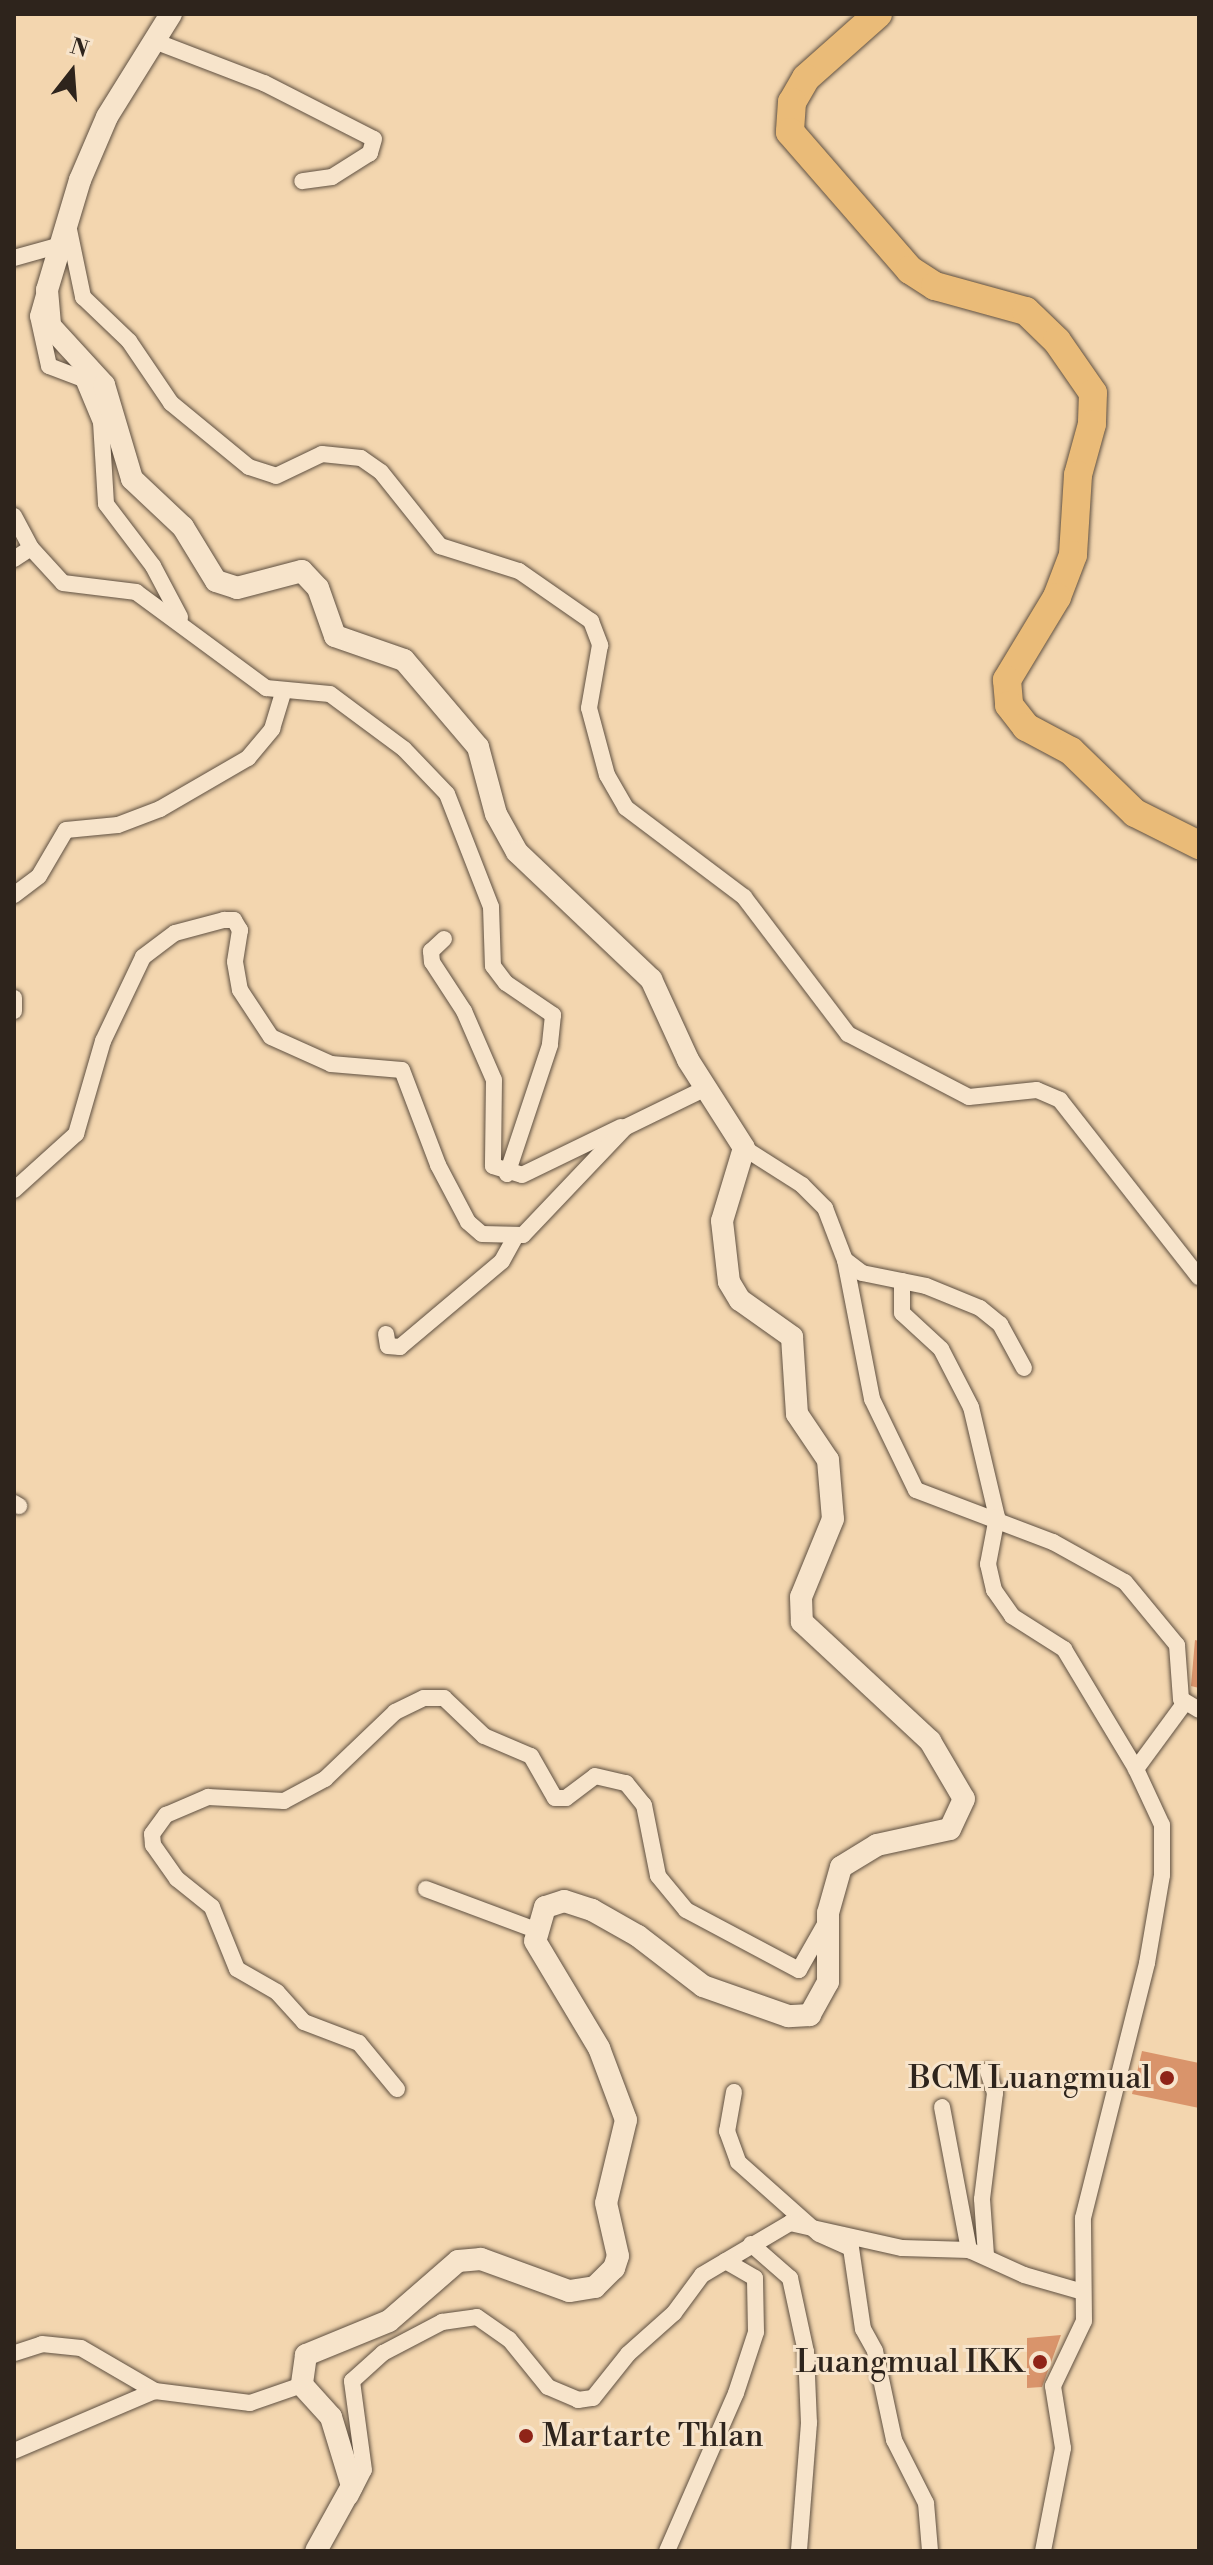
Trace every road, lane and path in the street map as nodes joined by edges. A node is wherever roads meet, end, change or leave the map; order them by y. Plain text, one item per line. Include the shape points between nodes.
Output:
1 (171, 14) edge
2 (878, 14) edge
3 (157, 42) junction
4 (302, 181) dead end
5 (66, 219) junction
6 (57, 246) junction
7 (14, 258) edge
8 (47, 290) junction
9 (14, 516) edge
10 (31, 548) junction
11 (14, 559) edge
12 (185, 626) junction
13 (283, 692) junction
14 (1199, 845) edge
15 (14, 895) edge
16 (444, 939) dead end
17 (14, 998) edge
18 (14, 1011) edge
19 (706, 1088) junction
20 (626, 1127) junction
21 (744, 1148) junction
22 (507, 1174) junction
23 (14, 1190) edge
24 (514, 1239) junction
25 (845, 1260) junction
26 (1199, 1277) edge
27 (902, 1281) junction
28 (386, 1334) dead end
29 (1024, 1368) dead end
30 (997, 1517) junction
31 (1192, 1707) edge
32 (1136, 1769) junction
33 (426, 1889) dead end
34 (828, 1913) junction
35 (533, 1929) junction
36 (988, 2071) dead end
37 (397, 2089) dead end
38 (734, 2092) dead end
39 (942, 2107) dead end
40 (805, 2222) junction
41 (751, 2244) junction
42 (977, 2252) junction
43 (726, 2261) junction
44 (1083, 2292) junction
45 (15, 2353) edge
46 (302, 2385) junction
47 (155, 2391) junction
48 (14, 2451) edge
49 (349, 2498) junction
50 (316, 2551) edge
51 (667, 2551) edge
52 (799, 2551) edge
53 (930, 2551) edge
54 (1043, 2551) edge

1 - 3 street
2 - 14 highway via 806,78 792,102 790,132 910,270 935,286 1026,311 1057,341 1093,393 1092,424 1078,475 1073,555 1057,597 1007,680 1009,705 1026,727 1071,751 1135,813
3 - 4 street via 251,77 374,139 370,153 332,177
3 - 5 street via 107,117
5 - 6 street
5 - 26 street via 83,297 129,341 171,403 249,467 276,476 322,454 361,458 381,472 440,546 519,571 585,615 600,645 589,708 607,775 626,808 744,897 848,1034 969,1097 1037,1090 1060,1100
6 - 7 street
6 - 8 street
8 - 12 street via 38,316 49,366 79,377 91,392 103,432 106,504 153,566
8 - 19 street via 54,332 104,385 132,479 183,527 216,581 237,588 302,571 318,588 335,636 404,660 478,747 496,814 517,852 643,967
9 - 10 street
10 - 11 street
10 - 12 street via 63,583 136,592
12 - 13 street via 248,677
13 - 15 street via 272,729 248,758 160,809 118,825 66,830 39,876
13 - 22 street via 314,691 350,706 447,794 491,907 493,966 506,983 553,1015 546,1057
16 - 22 street via 431,951 432,962 464,1011 492,1074 496,1092 488,1153 493,1166
17 - 18 street
19 - 20 street
19 - 21 street
20 - 22 street via 539,1169
20 - 24 street
21 - 25 street via 817,1197
21 - 34 street via 722,1221 729,1282 740,1300 792,1337 797,1414 828,1460 833,1519 801,1597 802,1622 921,1730 964,1799 950,1829 877,1845 841,1867
23 - 24 street via 76,1134 103,1041 143,957 189,927 231,919 240,930 236,982 258,1024 320,1061 402,1070 438,1165 468,1222 482,1234
24 - 28 street via 502,1261 400,1347 388,1346
25 - 27 street via 862,1273
25 - 30 street via 872,1399 906,1475 925,1497
27 - 29 street via 980,1308 1000,1324
27 - 30 street via 902,1313 941,1349 971,1407
30 - 31 street via 1106,1568 1148,1605 1177,1645
30 - 32 street via 988,1564 994,1590 1012,1616 1064,1649
31 - 32 street
32 - 44 street via 1162,1825 1162,1875 1147,1963 1083,2218
33 - 35 street
34 - 35 street via 825,1996 810,2015 799,2018 703,1986 638,1936 577,1904 545,1907
34 - 37 street via 816,1949 799,1970 777,1963 671,1895 652,1856 644,1805 626,1783 612,1775 595,1776 566,1798 555,1798 531,1756 484,1736 444,1698 424,1698 395,1712 325,1779 284,1801 208,1797 166,1815 152,1834 153,1845 177,1879 212,1907 237,1969 277,1992 304,2022 359,2043
35 - 46 street via 540,1954 599,2048 626,2120 606,2203 618,2256 614,2268 595,2287 569,2291 481,2259 458,2261 389,2321 314,2348 301,2363
36 - 42 street via 995,2093
38 - 40 street via 727,2131 732,2153
39 - 42 street
40 - 41 street via 776,2228
40 - 42 street via 902,2248
40 - 53 street via 851,2248 863,2329 875,2351 894,2440 926,2503
41 - 43 street
41 - 52 street via 790,2278 806,2352 809,2423
42 - 44 street via 1024,2275
43 - 49 street via 702,2275 674,2313 628,2354 593,2398 563,2397 548,2387 509,2339 477,2317 442,2322 383,2353 352,2381 364,2470
43 - 51 street via 755,2278 756,2332 736,2393
44 - 54 street via 1084,2321 1053,2386 1063,2448
45 - 47 street via 42,2344 81,2348
46 - 47 street via 250,2403
46 - 49 street via 331,2417 343,2443
47 - 48 street
49 - 50 street

